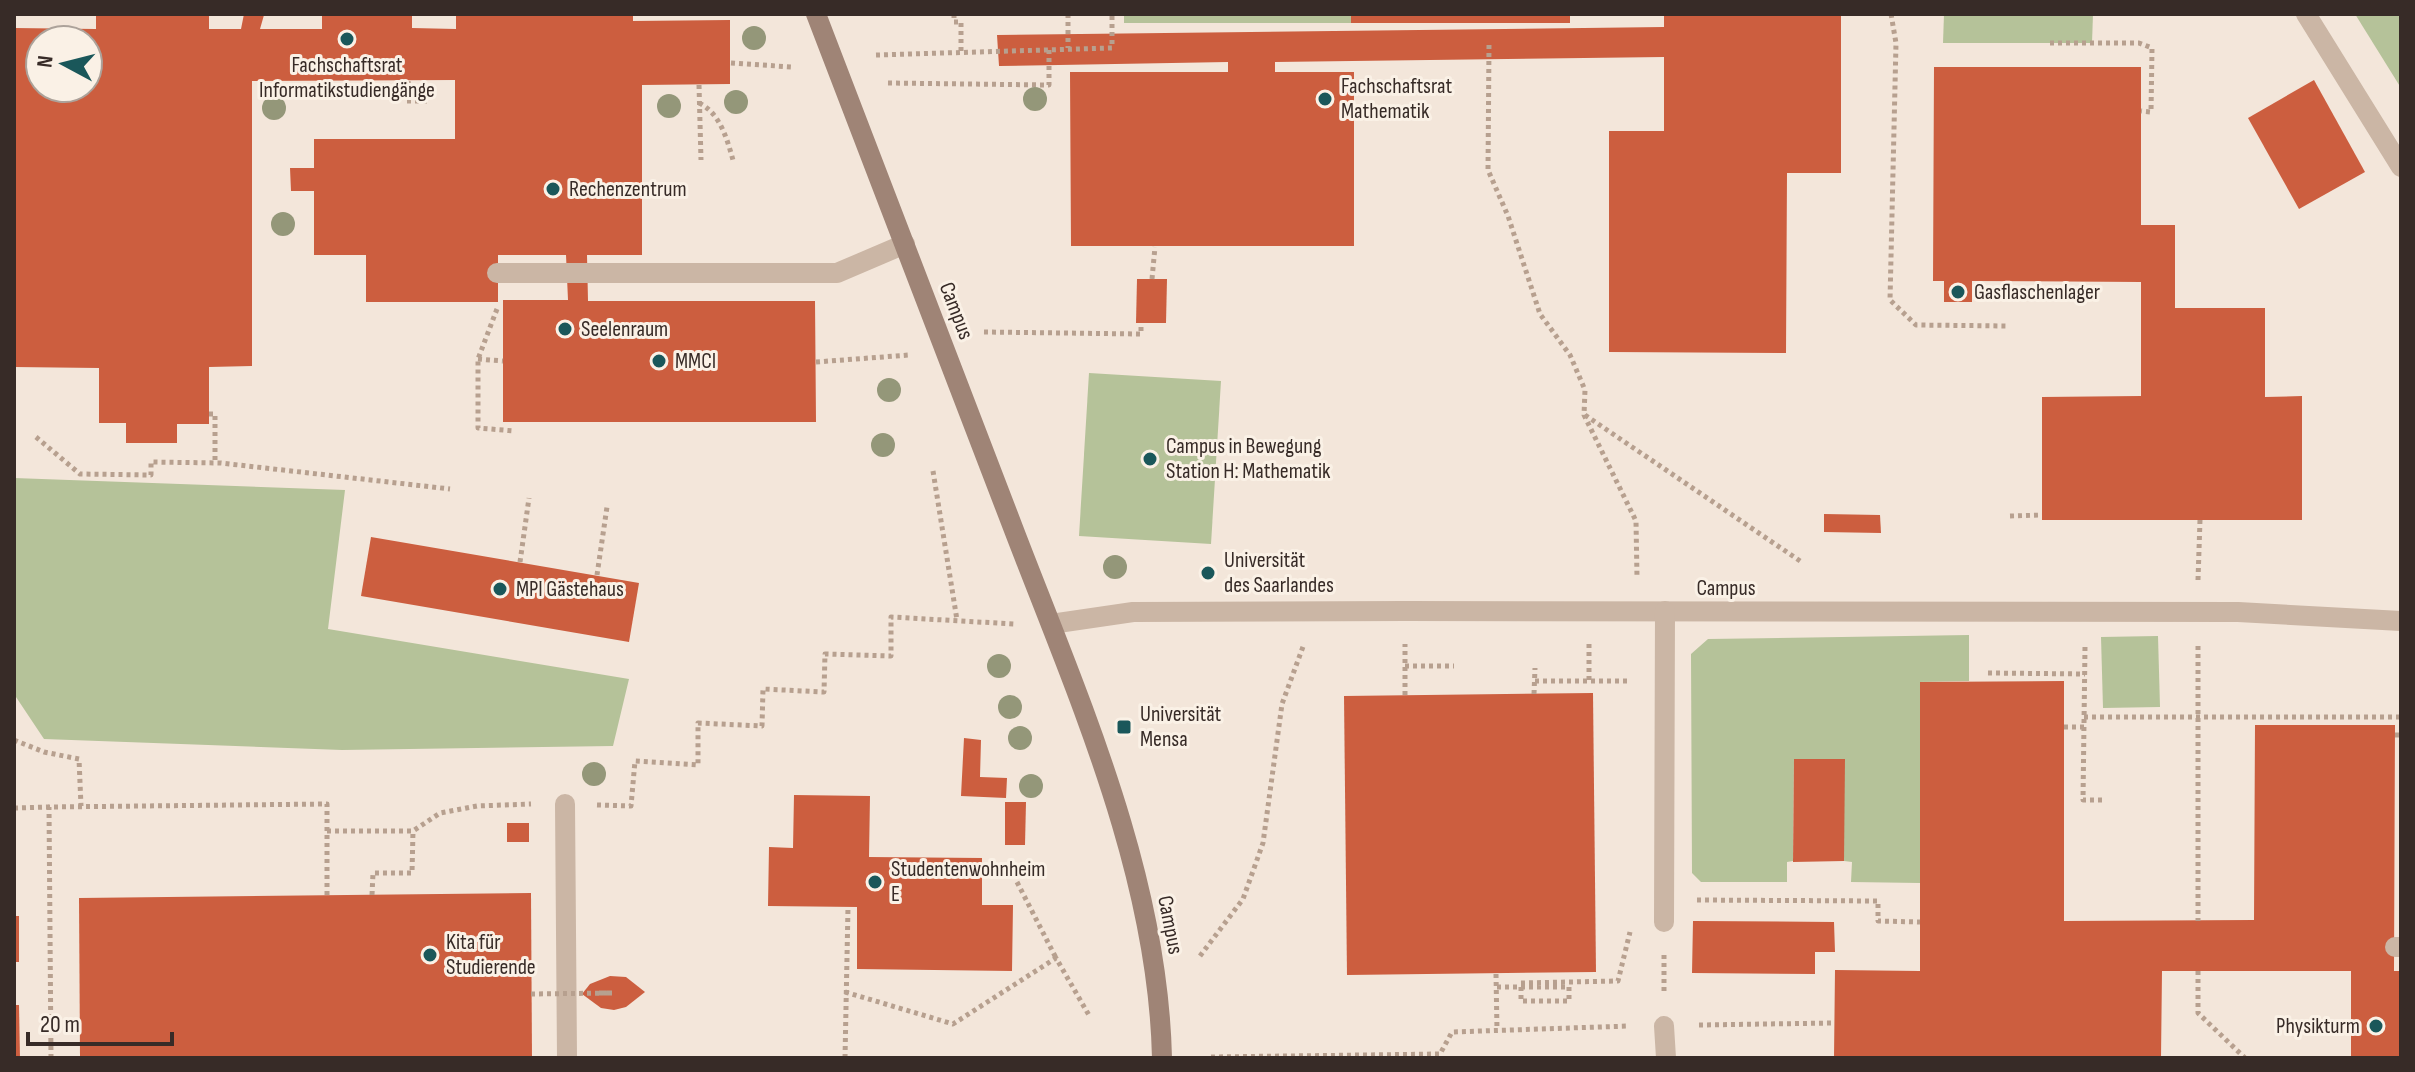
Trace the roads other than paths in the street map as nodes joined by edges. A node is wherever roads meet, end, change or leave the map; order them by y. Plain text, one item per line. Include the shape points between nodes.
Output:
1 (816, 14) edge
2 (2306, 14) edge
3 (2401, 167) edge
4 (905, 244) junction
5 (504, 273) road end
6 (1665, 611) junction
7 (2401, 621) edge
8 (1051, 624) junction
9 (565, 804) road end
10 (1664, 922) road end
11 (1664, 1026) road end
12 (567, 1058) edge
13 (1162, 1058) edge
14 (1666, 1058) edge

1 - 4 street, Campus
2 - 3 lane
4 - 5 lane via 837,273
4 - 8 street, Campus
6 - 7 lane, Campus via 2198,612
6 - 8 lane, Campus via 1133,612
6 - 10 lane
8 - 13 street, Campus via 1090,730 1147,922 1161,1008
9 - 12 lane
11 - 14 lane

